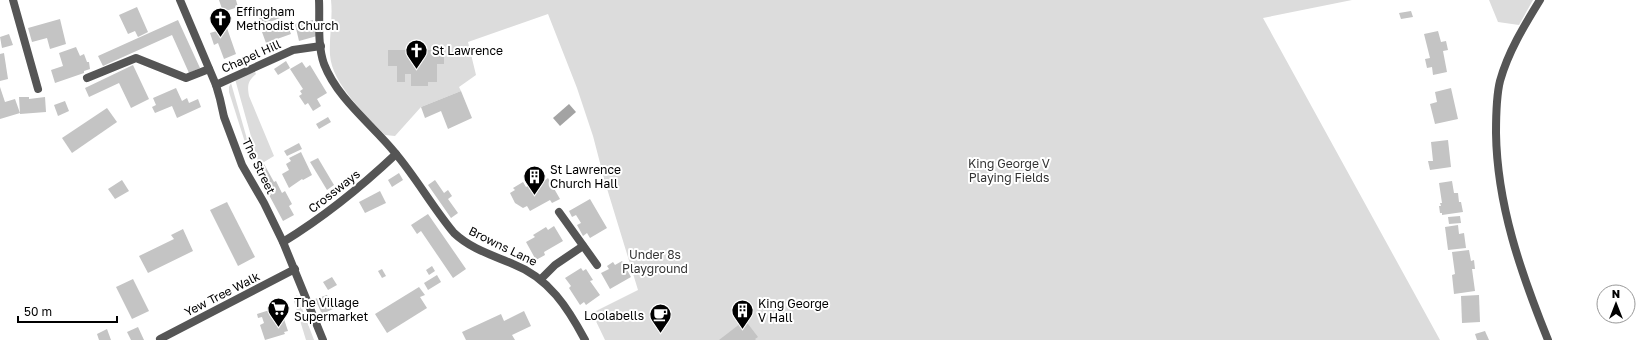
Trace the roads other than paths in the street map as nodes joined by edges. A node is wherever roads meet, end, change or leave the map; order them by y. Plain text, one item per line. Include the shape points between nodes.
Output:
1 (13, 0) edge
2 (180, 0) edge
3 (319, 0) edge
4 (1540, 0) edge
5 (321, 46) junction
6 (209, 69) junction
7 (86, 78) dead end
8 (216, 85) junction
9 (38, 89) dead end
10 (396, 154) junction
11 (559, 212) dead end
12 (283, 242) junction
13 (583, 246) junction
14 (597, 265) dead end
15 (295, 269) junction
16 (541, 279) junction
17 (160, 339) edge
18 (323, 340) edge
19 (585, 340) edge
20 (1548, 340) edge

1 - 9 street
2 - 6 street, The Street
3 - 5 street, Browns Lane
4 - 20 street via 1515,42 1500,82 1496,123 1497,161 1511,238 1528,292
5 - 8 street, Chapel Hill via 293,50
5 - 10 street, Browns Lane via 328,71 351,106
6 - 7 street via 186,78 136,58
6 - 8 street, The Street
8 - 12 street, The Street via 224,117 242,165
10 - 12 street, Crossways via 327,213
10 - 16 street, Browns Lane via 446,224 462,241 480,251 522,267
11 - 13 street
12 - 15 street, The Street
13 - 14 street
13 - 16 street via 554,265
15 - 17 street, Yew Tree Walk
15 - 18 street, The Street
16 - 19 street, Browns Lane via 561,300

